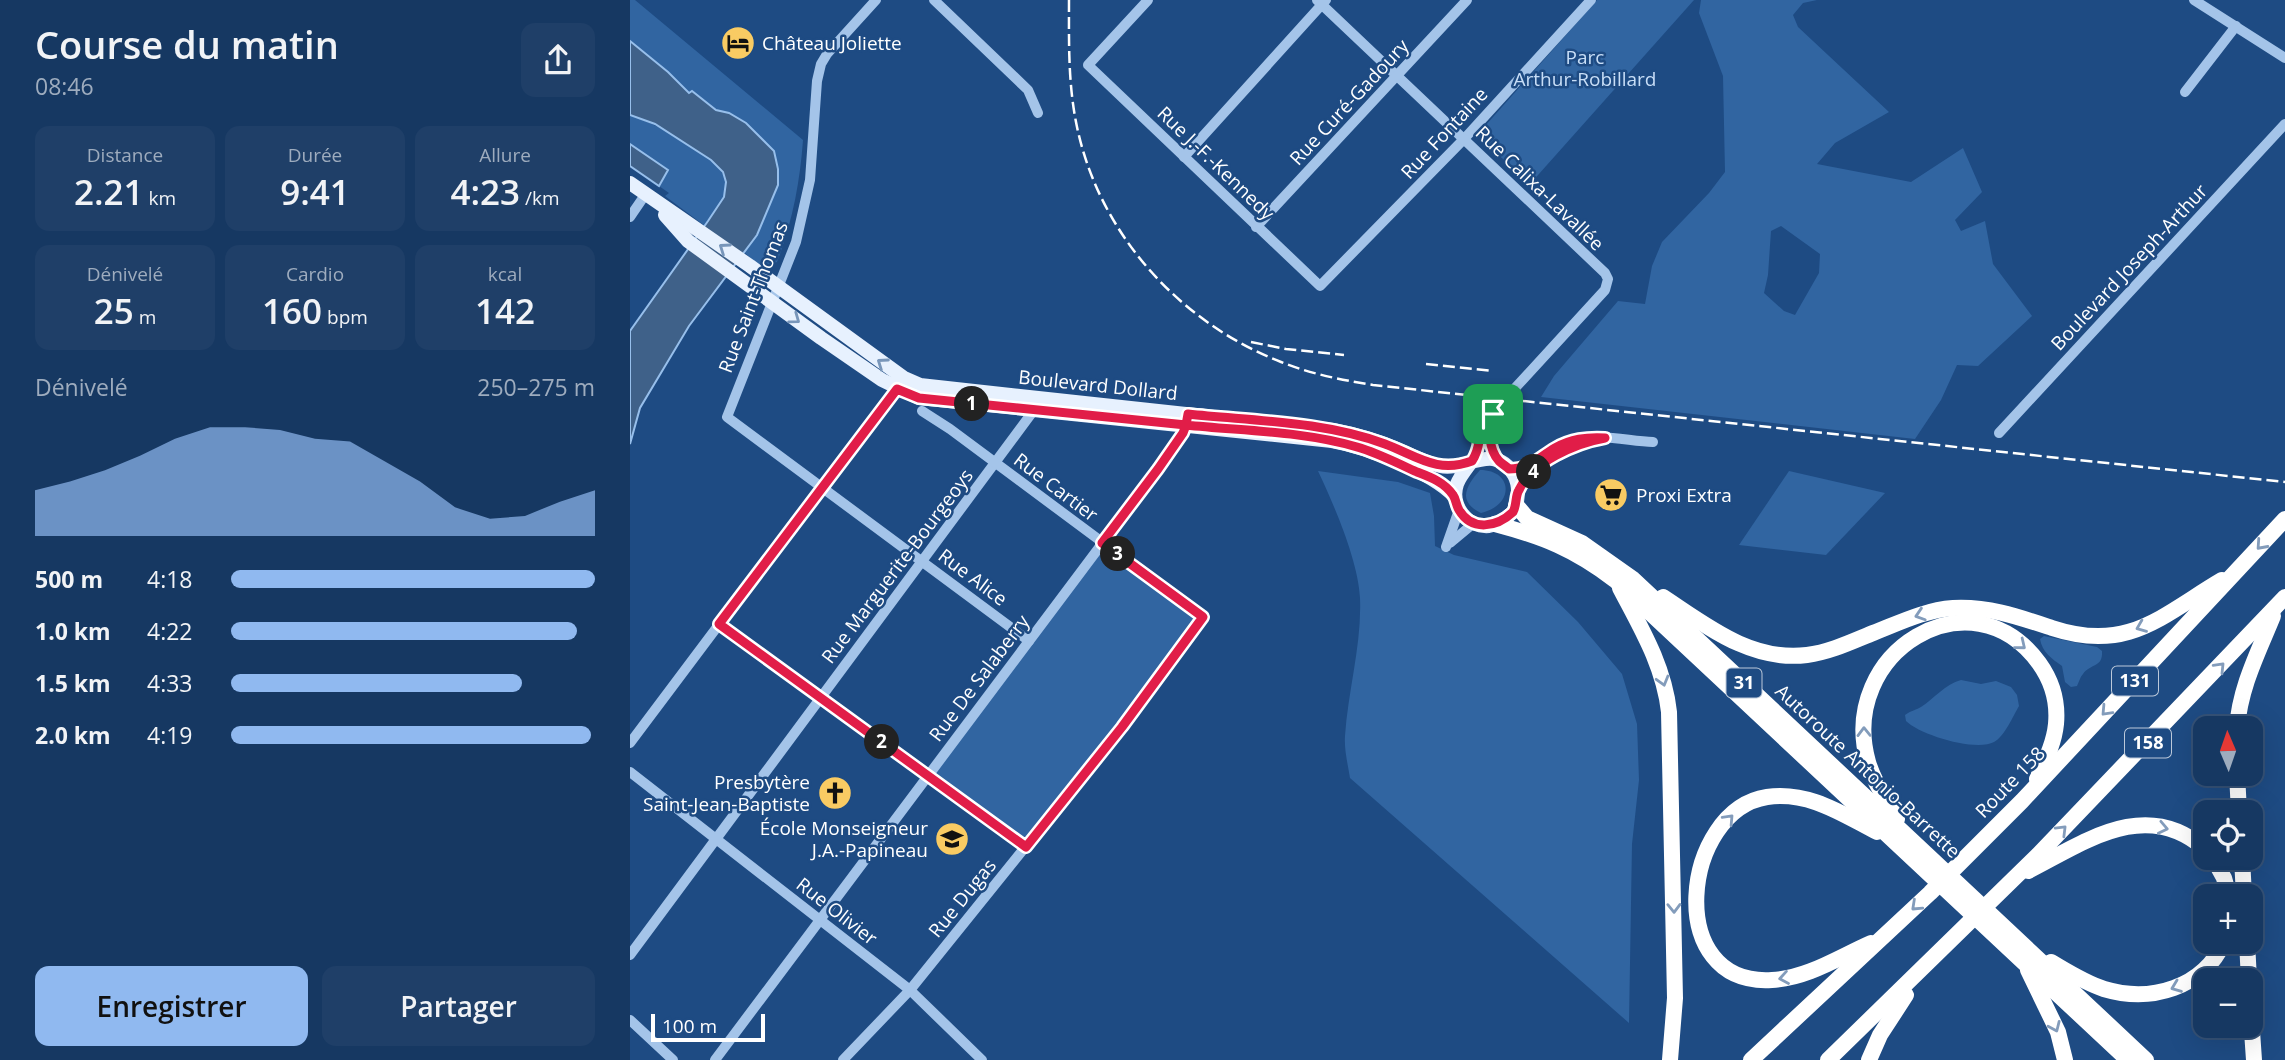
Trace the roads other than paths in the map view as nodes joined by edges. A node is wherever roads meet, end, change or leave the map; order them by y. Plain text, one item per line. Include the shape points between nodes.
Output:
1 (876, 0) edge
2 (934, 0) edge
3 (1148, 0) edge
4 (1467, 0) edge
5 (1591, 0) edge
6 (2194, 0) edge
7 (1321, 2) edge
8 (2236, 26) junction
9 (2285, 58) edge
10 (1398, 76) junction
11 (2185, 92) dead end
12 (1038, 113) dead end
13 (2285, 124) edge
14 (1464, 139) junction
15 (1184, 158) junction
16 (630, 183) edge
17 (649, 197) junction
18 (630, 217) edge
19 (1256, 227) junction
20 (745, 272) junction
21 (1320, 286) joint
22 (778, 287) junction
23 (772, 302) junction
24 (900, 384) junction
25 (1035, 404) junction
26 (922, 411) dead end
27 (1493, 414) junction
28 (727, 417) joint
29 (1187, 419) junction
30 (1999, 433) dead end
31 (1605, 438) junction
32 (1653, 442) dead end
33 (1472, 461) junction
34 (995, 463) junction
35 (1504, 465) junction
36 (823, 487) junction
37 (1517, 498) junction
38 (1457, 503) junction
39 (2285, 519) edge
40 (1474, 523) junction
41 (1495, 524) junction
42 (1102, 543) junction
43 (922, 561) junction
44 (2236, 572) junction
45 (1621, 576) junction
46 (2282, 601) edge
47 (1203, 617) joint
48 (719, 624) junction
49 (1029, 641) junction
50 (821, 698) junction
51 (2238, 716) edge
52 (630, 743) edge
53 (630, 772) edge
54 (928, 776) junction
55 (2034, 789) junction
56 (716, 839) junction
57 (1901, 839) junction
58 (2193, 840) edge
59 (1026, 847) junction
60 (2014, 878) junction
61 (820, 920) junction
62 (1882, 937) junction
63 (2216, 954) edge
64 (2026, 955) junction
65 (630, 956) edge
66 (1922, 969) junction
67 (910, 990) junction
68 (630, 1020) edge
69 (2252, 1038) edge
70 (673, 1060) edge
71 (715, 1060) edge
72 (843, 1060) edge
73 (982, 1060) edge
74 (1670, 1060) edge
75 (1751, 1060) edge
76 (1828, 1060) edge
77 (1869, 1060) edge
78 (2065, 1060) edge
79 (2128, 1060) edge
80 (2146, 1060) edge
81 (2254, 1060) edge

1 - 22 street, Rue Saint-Thomas via 821,64 810,180 796,242
2 - 12 street via 1028,90
3 - 15 street, Rue J.-F.-Kennedy via 1088,65
4 - 10 street, Rue Curé-Gadoury
5 - 14 street, Rue Fontaine
6 - 8 street
7 - 10 street, Rue Calixa-Lavallée
7 - 15 street
8 - 9 street
8 - 11 street
10 - 14 street, Rue Calixa-Lavallée
10 - 19 street, Rue Curé-Gadoury
13 - 30 street, Boulevard Joseph-Arthur
14 - 21 street, Rue Fontaine
14 - 27 street, Rue Calixa-Lavallée via 1608,279 1605,290
15 - 19 street, Rue J.-F.-Kennedy
16 - 17 main road
17 - 18 street
17 - 20 main road
19 - 21 street, Rue J.-F.-Kennedy
20 - 22 main road, Boulevard Dollard
20 - 23 main road, Boulevard Dollard
22 - 23 street, Rue Saint-Thomas
24 -> 22 main road, Boulevard Dollard
23 -> 24 main road, Boulevard Dollard
23 - 28 street, Rue Saint-Thomas
24 - 25 main road, Boulevard Dollard via 919,398
24 - 36 street
25 - 29 main road, Boulevard Dollard
25 - 34 street, Rue Marguerite-Bourgeoys
26 - 34 street, Rue Cartier
27 - 33 street, Rue Calixa-Lavallée via 1480,430 1479,450
27 - 35 street via 1490,435
28 - 36 street, Rue Alice
29 - 33 main road, Boulevard Dollard via 1333,430 1440,466
29 - 38 main road, Boulevard Dollard via 1356,446 1437,481
29 - 42 street, Rue De Salaberry via 1183,433
31 - 32 street
31 - 35 street via 1572,440 1531,465
31 - 37 street via 1558,454 1532,474
33 - 35 main road via 1486,458
33 - 38 main road via 1458,481
34 - 42 street, Rue Cartier
34 - 43 street, Rue Marguerite-Bourgeoys
35 - 37 main road via 1516,481
36 - 43 street, Rue Alice
36 - 48 street
37 - 41 main road via 1508,517
37 - 45 highway, Autoroute Antonio-Barrette / 31 via 1527,518 1588,546
38 - 40 main road
38 - 40 street via 1446,547
39 -> 44 highway, Route 158 / 131
40 - 41 main road
41 - 45 highway, Autoroute Antonio-Barrette / 31 via 1551,541
42 - 47 street, Rue Cartier
42 - 49 street, Rue De Salaberry
43 - 49 street, Rue Alice
43 - 50 street, Rue Marguerite-Bourgeoys
44 -> 45 highway via 2163,617 2115,635 2078,635 1996,611 1953,608 1927,613 1832,649 1800,655 1769,653 1736,643
44 -> 55 highway, Route 158 / 131
45 - 57 highway, Autoroute Antonio-Barrette / 31
45 -> 74 highway via 1668,702 1675,989
46 - 51 highway via 2248,674
60 -> 46 highway, 158
47 - 59 street, Rue Dugas
48 - 50 street
48 - 52 street
49 - 54 street, Rue De Salaberry
50 - 54 street
50 - 56 street, Rue Marguerite-Bourgeoys
53 - 56 street, Rue Olivier
54 - 59 street
54 - 61 street, Rue De Salaberry
57 -> 55 highway via 1868,762 1865,713 1874,682 1887,662 1911,639 1934,628 1968,624 1995,630 2021,644 2042,667 2052,687 2056,721 2051,749
55 -> 62 highway, Route 158 / 131
56 - 61 street, Rue Olivier
56 - 65 street, Rue Marguerite-Bourgeoys
62 -> 57 highway via 1803,974 1772,980 1750,978 1723,966 1705,945 1697,924 1697,891 1705,857 1717,833 1736,811 1759,799 1811,800
57 - 64 highway, Autoroute Antonio-Barrette / 31
60 -> 58 highway via 2091,837 2126,826 2152,825
59 - 67 street, Rue Dugas
60 - 66 highway, 158
61 - 67 street, Rue Olivier
61 - 71 street, Rue De Salaberry
62 - 75 highway, Route 158
63 -> 64 highway via 2193,979 2144,994 2091,984
64 -> 78 highway
64 - 79 highway, Autoroute Antonio-Barrette / 31
64 - 80 highway, Autoroute Antonio-Barrette / 31
66 - 76 highway, 158
66 - 77 highway
67 - 72 street, Rue Dugas
67 - 73 street, Rue Olivier
68 - 70 street
69 - 81 highway

